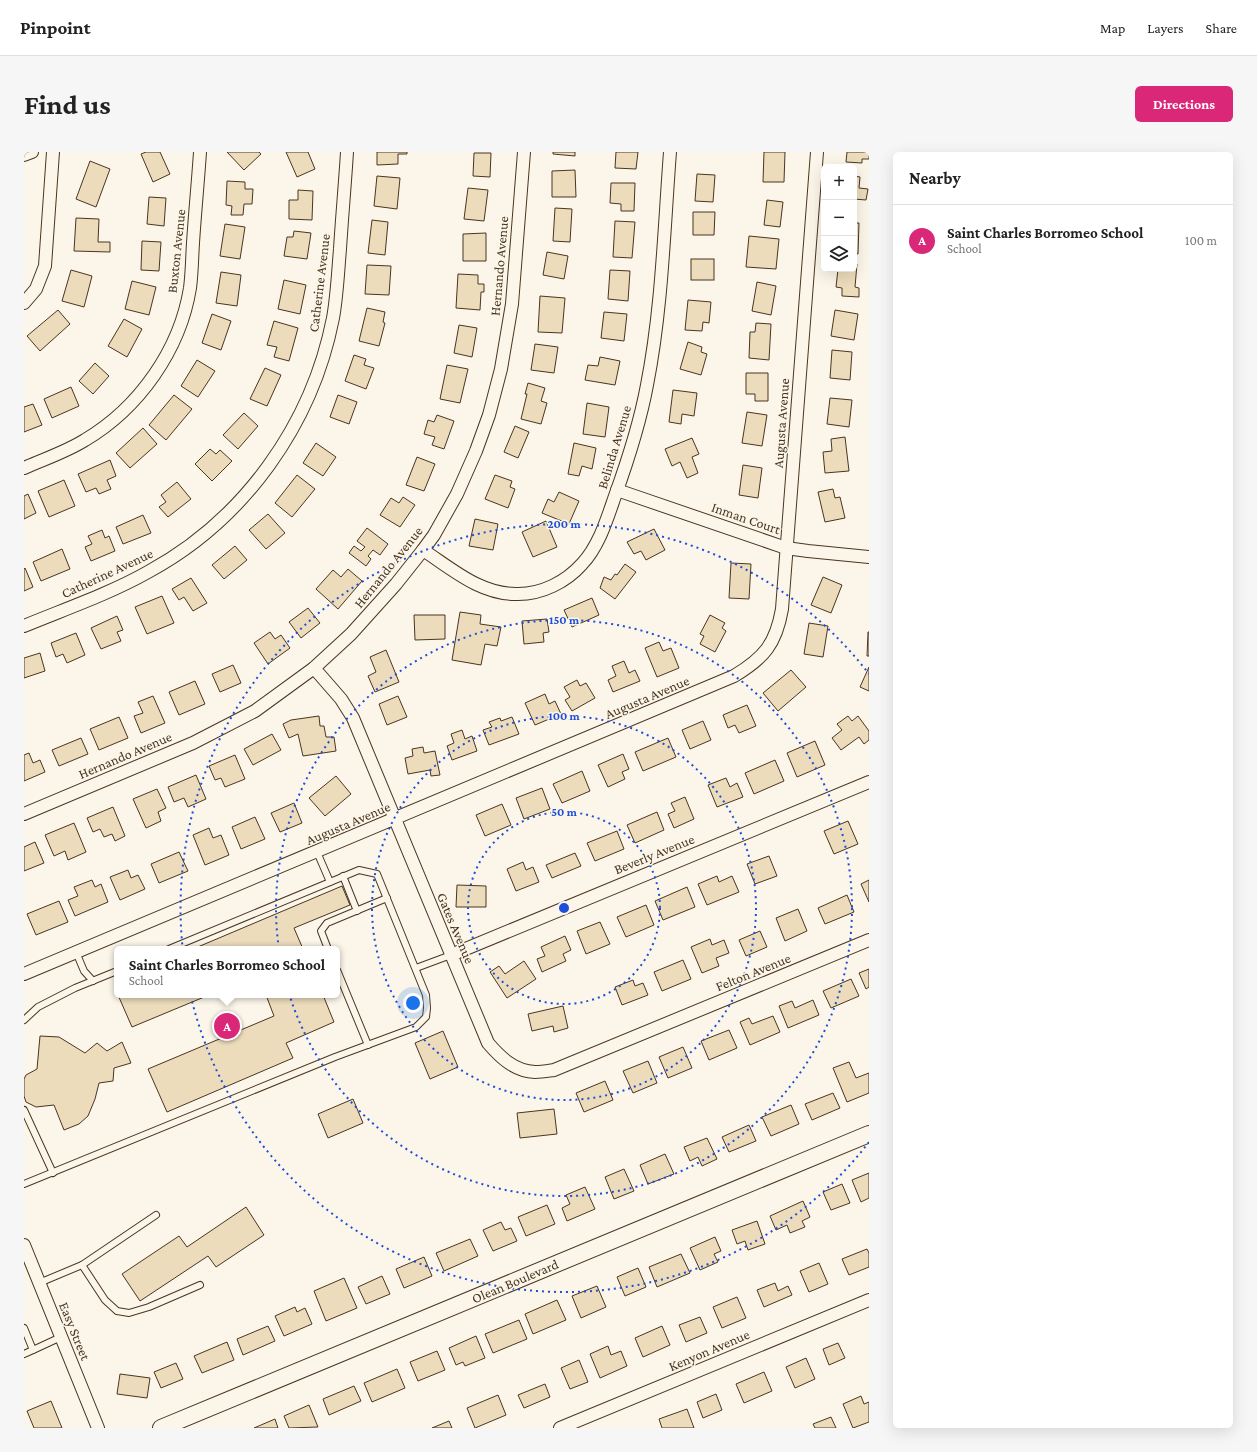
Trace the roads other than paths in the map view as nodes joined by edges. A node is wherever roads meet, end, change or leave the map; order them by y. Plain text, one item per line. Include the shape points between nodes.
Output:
1 (32, 152) edge
2 (53, 152) edge
3 (200, 152) edge
4 (347, 152) edge
5 (524, 152) edge
6 (670, 152) edge
7 (817, 152) edge
8 (24, 155) edge
9 (24, 303) edge
10 (24, 468) edge
11 (618, 490) junction
12 (786, 548) junction
13 (423, 550) junction
14 (869, 557) edge
15 (24, 626) edge
16 (314, 668) junction
17 (869, 782) edge
18 (24, 814) edge
19 (395, 820) junction
20 (317, 852) junction
21 (343, 876) junction
22 (330, 882) junction
23 (387, 898) junction
24 (357, 911) junction
25 (869, 940) edge
26 (176, 946) edge
27 (327, 946) edge
28 (76, 952) junction
29 (451, 955) junction
30 (416, 968) junction
31 (114, 972) edge
32 (24, 974) edge
33 (340, 977) edge
34 (93, 981) junction
35 (24, 1020) edge
36 (648, 1031) joint
37 (368, 1045) junction
38 (24, 1110) edge
39 (869, 1134) edge
40 (52, 1173) junction
41 (24, 1184) edge
42 (156, 1215) dead end
43 (24, 1245) edge
44 (82, 1265) junction
45 (39, 1283) junction
46 (200, 1285) dead end
47 (869, 1300) edge
48 (24, 1328) edge
49 (61, 1337) junction
50 (33, 1350) junction
51 (24, 1354) edge
52 (98, 1428) edge
53 (161, 1428) edge
54 (560, 1428) edge

1 - 8 street
2 - 9 street via 45,266 36,289
3 - 10 street, Buxton Avenue via 190,288 177,332 164,359 130,405 101,430 64,451
4 - 15 street, Catherine Avenue via 333,318 324,355 311,391 295,426 274,458 251,489 225,516 186,549 125,584
5 - 13 street, Hernando Avenue via 512,304 501,369 476,451 457,494
6 - 11 street, Belinda Avenue via 653,351 639,421
7 - 12 street, Augusta Avenue
11 - 12 street, Inman Court
11 - 13 street, Belinda Avenue via 596,544 583,564 566,579 544,590 518,595 492,591 471,582
12 - 14 street, Inman Court
12 - 19 street, Augusta Avenue via 779,624 768,649 746,669
13 - 16 street, Hernando Avenue via 372,612
16 - 18 street, Hernando Avenue via 255,710 221,729
16 - 19 street, Gates Avenue via 341,699 353,718
17 - 29 street, Beverly Avenue
19 - 20 street, Augusta Avenue
19 - 29 street, Gates Avenue
20 - 22 lane
20 - 28 street, Augusta Avenue
21 - 22 lane
21 - 23 lane via 359,870 377,874
21 - 24 lane
22 - 26 lane
23 - 24 lane
23 - 30 lane
24 - 27 lane via 327,924 321,931
25 - 36 street, Felton Avenue
28 - 32 street, Augusta Avenue
28 - 34 lane via 84,971
29 - 30 lane
29 - 36 street, Gates Avenue via 488,1043 500,1057 514,1066 533,1072 554,1070
30 - 37 lane via 426,995 426,1016 416,1027
31 - 34 lane
33 - 37 lane
34 - 35 lane via 38,1007
37 - 40 lane
38 - 40 lane
39 - 53 street, Olean Boulevard
40 - 41 lane
42 - 44 lane
43 - 45 street, Easy Street
44 - 45 lane
44 - 46 lane via 105,1300 117,1311 129,1313 149,1307
45 - 49 street, Easy Street
47 - 54 street, Kenyon Avenue
48 - 50 lane
49 - 50 lane
49 - 52 street, Easy Street
50 - 51 lane

